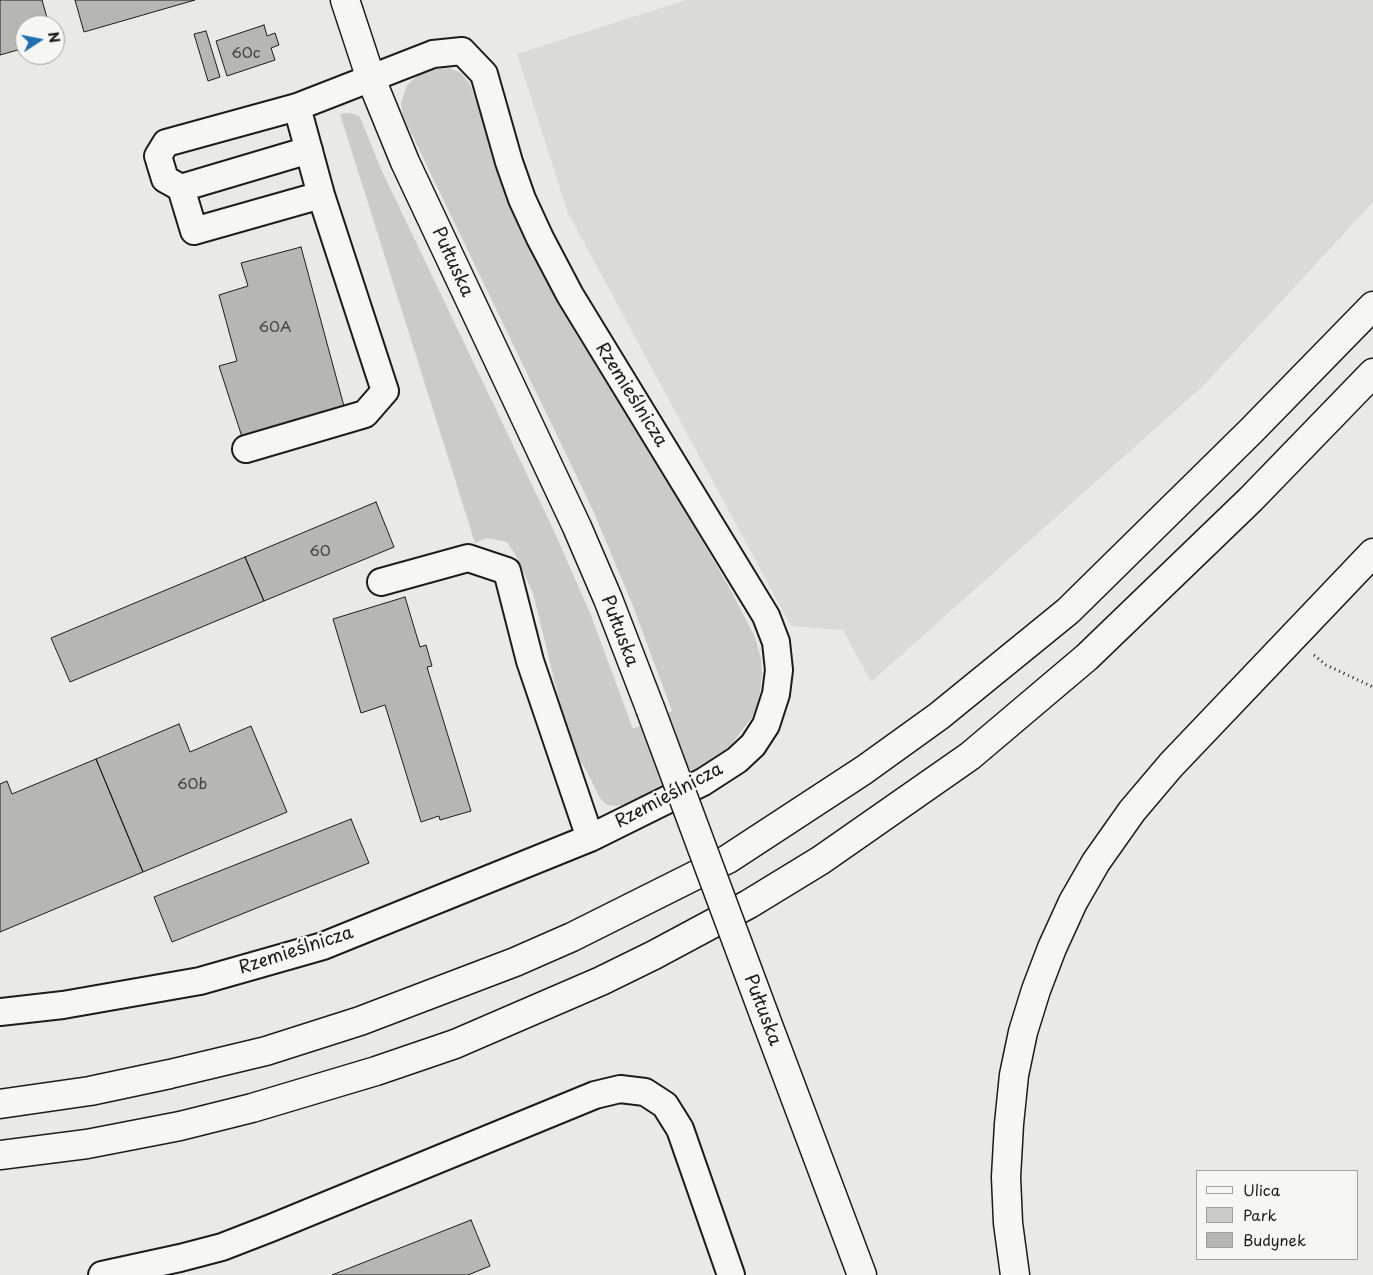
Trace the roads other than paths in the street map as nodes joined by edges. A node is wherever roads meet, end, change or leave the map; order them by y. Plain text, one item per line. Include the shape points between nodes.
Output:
1 (345, 0) edge
2 (371, 79) junction
3 (296, 107) junction
4 (309, 150) junction
5 (180, 188) junction
6 (322, 194) junction
7 (1373, 306) edge
8 (1373, 373) edge
9 (246, 449) dead end
10 (1373, 553) edge
11 (381, 582) dead end
12 (590, 838) junction
13 (0, 1012) edge
14 (0, 1104) edge
15 (0, 1155) edge
16 (102, 1275) edge
17 (732, 1275) edge
18 (862, 1275) edge
19 (1015, 1275) edge

1 - 2 main road, Pułtuska
2 - 3 street
2 - 12 street, Rzemieślnicza via 433,54 462,51 484,74 509,162 540,238 570,295 752,592 776,642 779,670 776,694 766,725 753,745 703,782
2 - 18 main road, Pułtuska, bridge via 405,162 608,599
3 - 4 street
3 - 5 street via 166,143 158,156 165,179
4 - 5 street
4 - 6 street
5 - 6 street via 194,231
6 - 9 street via 385,391 365,414
7 - 14 main road via 1068,611 939,716 864,770 728,859 523,959 360,1021 266,1051 170,1074 90,1091
8 - 15 main road via 1251,499 1087,657 970,756 821,860 749,904 654,955 552,1003 455,1044 376,1071 180,1126 88,1144
10 - 19 main road via 1171,765 1132,811 1073,902 1036,990 1014,1075 1006,1177
11 - 12 street via 468,558 507,571 530,661
12 - 13 street, Rzemieślnicza via 323,946 200,981 63,1005
16 - 17 street via 222,1247 595,1095 620,1089 645,1092 666,1106 680,1129

